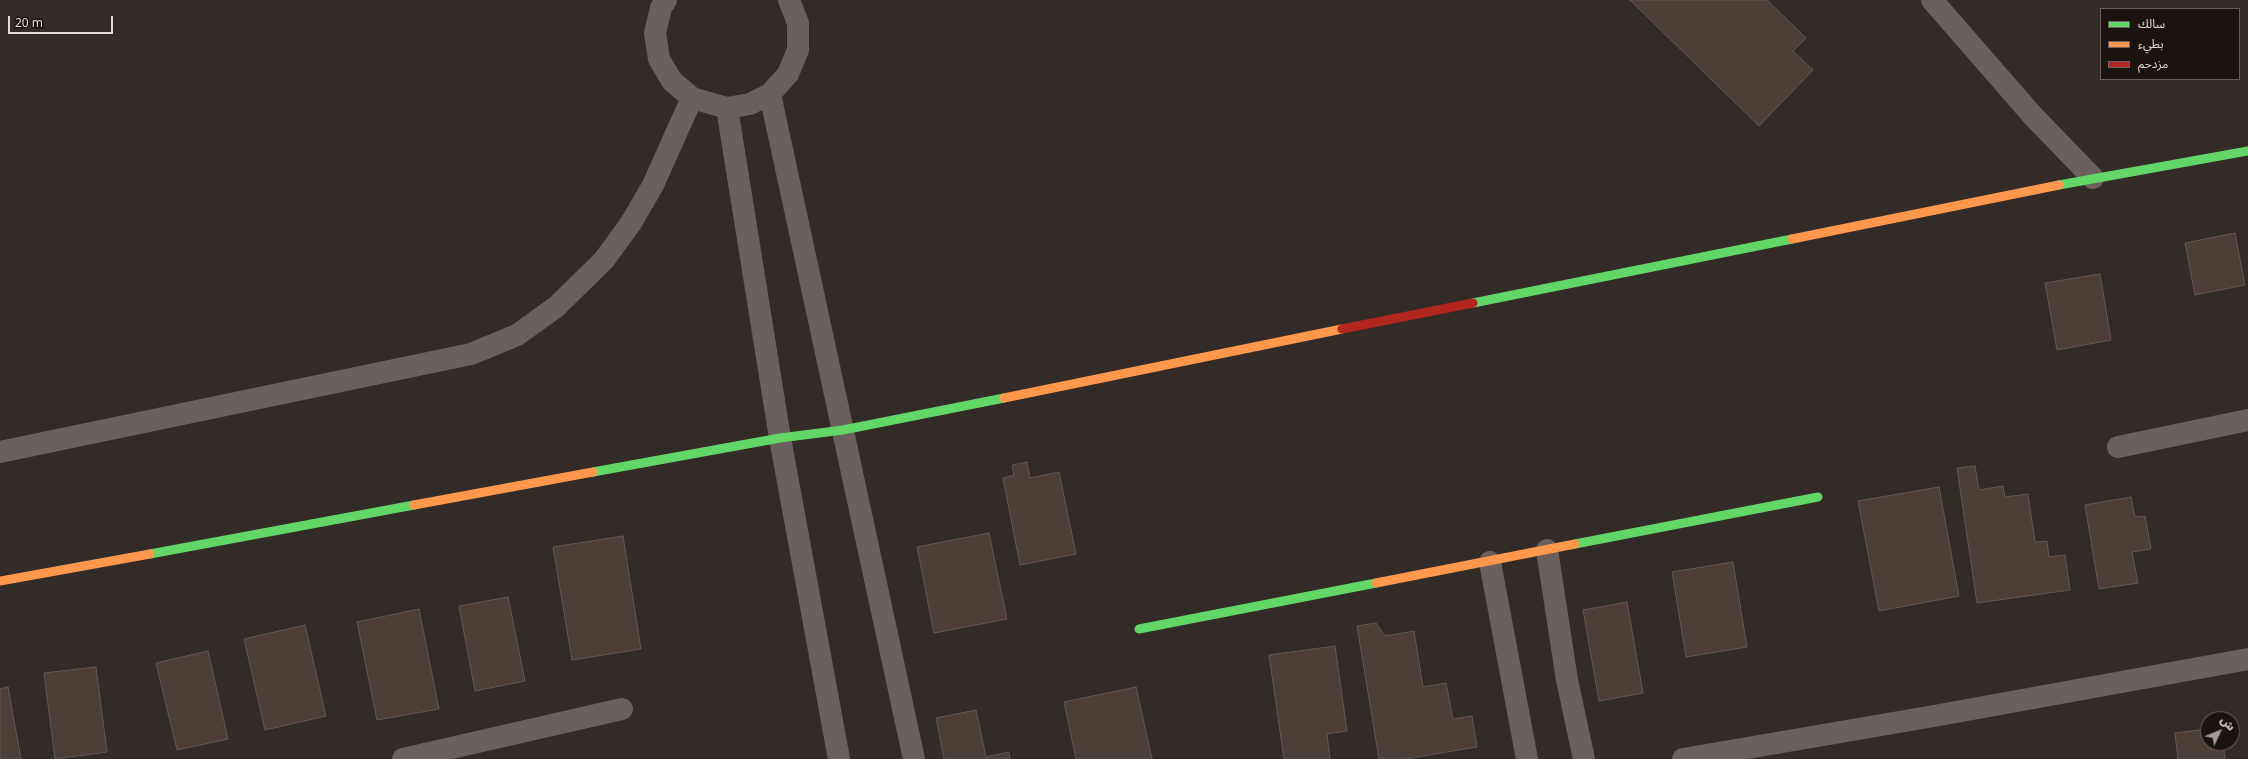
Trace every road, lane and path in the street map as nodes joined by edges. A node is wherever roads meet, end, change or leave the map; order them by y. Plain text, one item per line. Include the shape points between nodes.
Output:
1 (666, 0) edge
2 (790, 0) edge
3 (1932, 0) edge
4 (770, 94) junction
5 (692, 98) junction
6 (727, 108) junction
7 (2248, 150) edge
8 (2093, 178) junction
9 (2248, 420) edge
10 (843, 430) junction
11 (780, 438) junction
12 (2118, 447) dead end
13 (0, 452) edge
14 (1818, 498) dead end
15 (1547, 550) junction
16 (1490, 562) junction
17 (0, 581) edge
18 (1139, 629) dead end
19 (2248, 659) edge
20 (622, 709) dead end
21 (403, 759) edge
22 (839, 759) edge
23 (914, 759) edge
24 (1527, 759) edge
25 (1584, 759) edge
26 (1683, 759) edge

1 - 5 street via 661,8 655,33 659,59 672,81
2 - 4 street via 798,23 798,50 788,74
3 - 8 street via 2033,116
4 - 6 street via 750,104
4 - 10 street
5 - 6 street
5 - 13 street via 653,185 632,223 604,260 556,307 517,335 471,354
6 - 11 street
7 - 8 street
8 - 10 street
9 - 12 street
10 - 11 street
10 - 23 street
11 - 17 street
11 - 22 street
14 - 15 street
15 - 16 street
15 - 25 street via 1567,680
16 - 18 street
16 - 24 street
19 - 26 street
20 - 21 street

